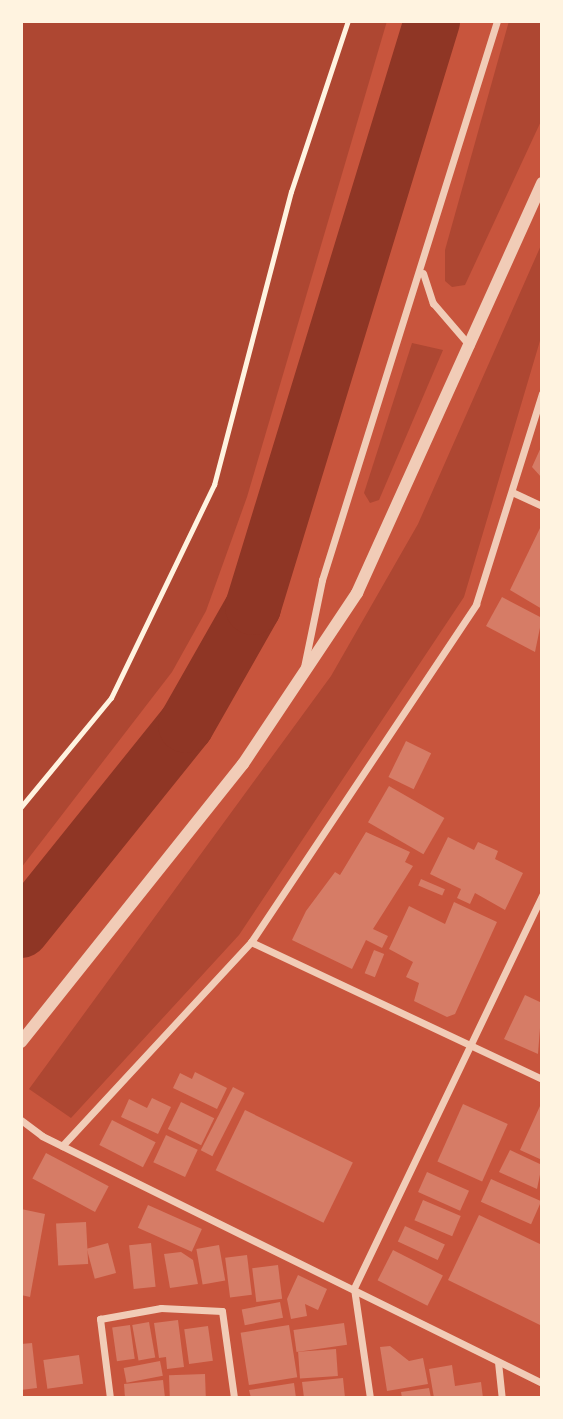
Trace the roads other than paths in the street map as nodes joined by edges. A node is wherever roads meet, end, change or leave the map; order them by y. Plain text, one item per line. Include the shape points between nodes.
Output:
1 (497, 21) edge
2 (542, 183) edge
3 (423, 265) junction
4 (470, 346) junction
5 (542, 393) edge
6 (512, 492) junction
7 (542, 506) edge
8 (303, 671) junction
9 (542, 895) edge
10 (251, 942) junction
11 (21, 1042) edge
12 (470, 1046) junction
13 (542, 1079) edge
14 (21, 1120) edge
15 (62, 1146) junction
16 (354, 1288) junction
17 (498, 1362) junction
18 (542, 1383) edge
19 (110, 1398) edge
20 (234, 1398) edge
21 (370, 1398) edge
22 (502, 1398) edge

1 - 3 street
2 - 4 street
3 - 4 street via 427,291
3 - 8 street via 322,580
4 - 8 street via 357,593
5 - 6 street
6 - 7 street
6 - 10 street via 476,604
8 - 11 street via 228,784
9 - 12 street
10 - 12 street
10 - 15 street
12 - 13 street
12 - 16 street
14 - 15 street
15 - 16 street
16 - 17 street
16 - 21 street
17 - 18 street
17 - 22 street
19 - 20 street via 100,1319 161,1308 222,1311

